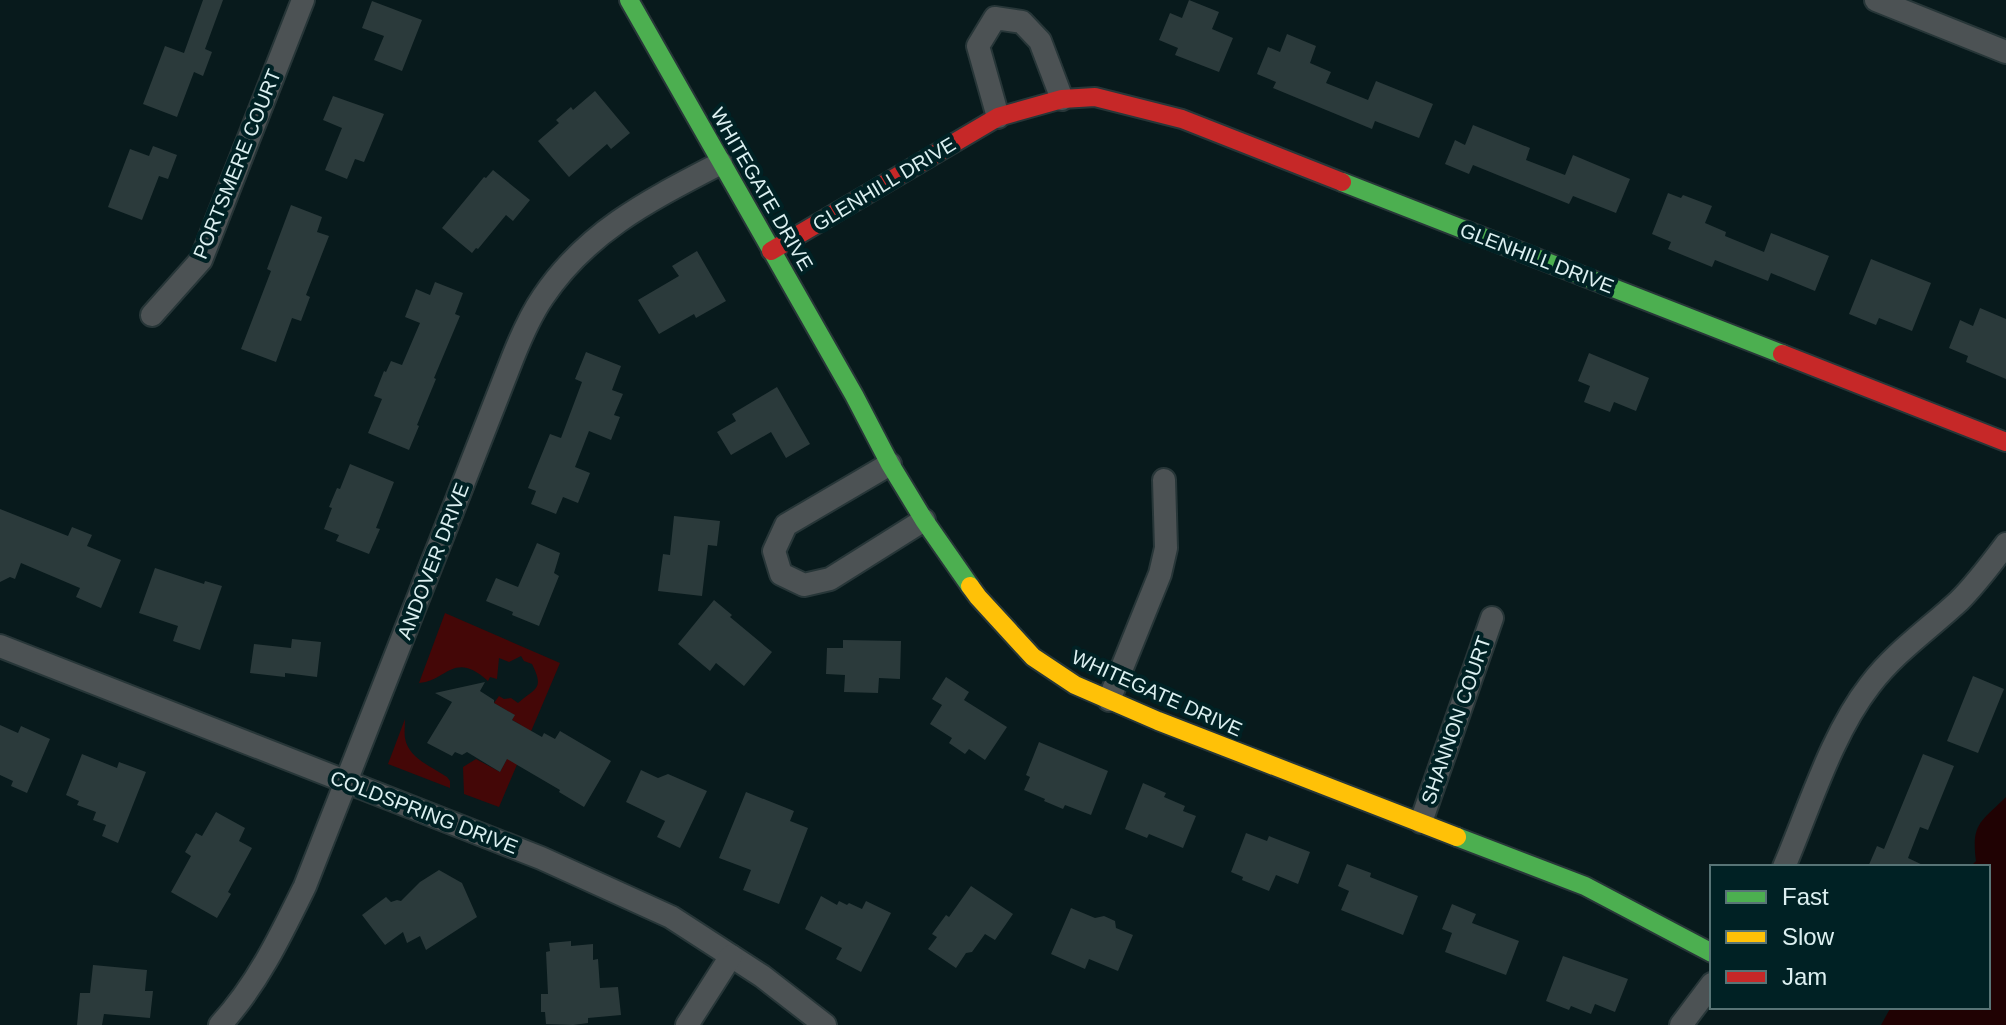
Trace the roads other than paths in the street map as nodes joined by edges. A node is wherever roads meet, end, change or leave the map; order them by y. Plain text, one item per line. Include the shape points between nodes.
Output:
1 (303, 0) edge
2 (629, 0) edge
3 (1876, 0) edge
4 (2006, 52) edge
5 (1062, 99) junction
6 (998, 117) junction
7 (721, 163) junction
8 (771, 251) junction
9 (152, 315) dead end
10 (2006, 442) edge
11 (890, 464) junction
12 (1164, 480) dead end
13 (924, 520) junction
14 (2006, 544) edge
15 (1492, 618) dead end
16 (0, 646) edge
17 (1109, 700) junction
18 (347, 782) junction
19 (1421, 822) junction
20 (1785, 865) edge
21 (1710, 952) edge
22 (731, 956) junction
23 (1710, 987) edge
24 (220, 1025) edge
25 (687, 1025) edge
26 (825, 1025) edge
27 (1681, 1025) edge

1 - 9 street, PORTSMERE COURT via 201,260
2 - 7 street, WHITEGATE DRIVE
3 - 4 street
5 - 6 street, GLENHILL DRIVE
5 - 6 street via 1040,41 1022,22 995,18 978,46
5 - 10 street, GLENHILL DRIVE via 1095,97 1182,119
6 - 8 street, GLENHILL DRIVE
7 - 8 street, WHITEGATE DRIVE
7 - 18 street, ANDOVER DRIVE via 645,203 593,240 541,300 513,357
8 - 11 street, WHITEGATE DRIVE
11 - 13 street, WHITEGATE DRIVE
11 - 13 street via 786,525 774,551 781,574 804,585 830,579
12 - 17 street via 1166,548 1160,574
13 - 17 street, WHITEGATE DRIVE via 978,597 1033,657
14 - 20 street via 1957,602 1898,652 1869,685 1838,739
15 - 19 street, SHANNON COURT
16 - 18 street, COLDSPRING DRIVE
17 - 19 street, WHITEGATE DRIVE
18 - 22 street, COLDSPRING DRIVE via 541,858 671,917
18 - 24 street, ANDOVER DRIVE via 273,950
19 - 21 street, WHITEGATE DRIVE via 1585,886
22 - 25 street
22 - 26 street, COLDSPRING DRIVE
23 - 27 street

